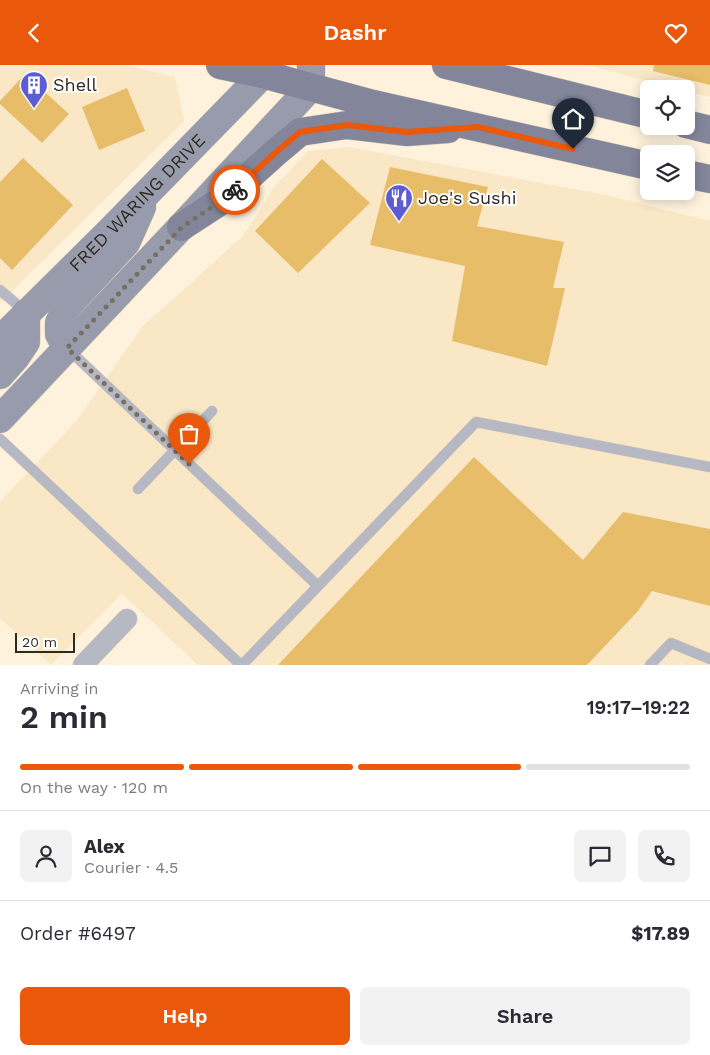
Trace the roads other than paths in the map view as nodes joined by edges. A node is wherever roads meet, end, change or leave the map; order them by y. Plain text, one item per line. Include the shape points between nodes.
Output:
1 (220, 65) edge
2 (446, 65) edge
3 (267, 69) edge
4 (311, 76) edge
5 (640, 113) edge
6 (695, 126) edge
7 (478, 127) junction
8 (710, 130) edge
9 (640, 163) edge
10 (695, 176) edge
11 (710, 179) edge
12 (148, 192) junction
13 (182, 227) junction
14 (0, 290) edge
15 (26, 313) junction
16 (0, 340) edge
17 (67, 348) junction
18 (0, 375) edge
19 (212, 411) dead end
20 (0, 419) edge
21 (0, 439) edge
22 (174, 450) junction
23 (710, 467) edge
24 (138, 489) dead end
25 (318, 586) junction
26 (127, 619) dead end
27 (710, 659) edge
28 (83, 665) edge
29 (242, 665) edge
30 (650, 665) edge

1 - 3 main road
2 - 5 main road
3 - 4 main road
3 - 12 main road, FRED WARING DRIVE
4 - 7 main road via 373,104
4 - 13 main road
6 - 8 main road
7 - 9 main road
7 - 13 main road via 407,132 347,125 300,132 224,199
10 - 11 main road
12 - 15 main road, FRED WARING DRIVE
12 - 17 main road via 126,243 65,309 59,323 59,334
13 - 17 main road
14 - 15 lane
15 - 16 main road, FRED WARING DRIVE
15 - 18 main road via 26,342
17 - 20 main road
17 - 22 lane
19 - 22 lane
21 - 29 lane
22 - 24 lane
22 - 25 lane
23 - 25 lane via 476,422
25 - 29 lane
26 - 28 street
27 - 30 lane via 671,643

